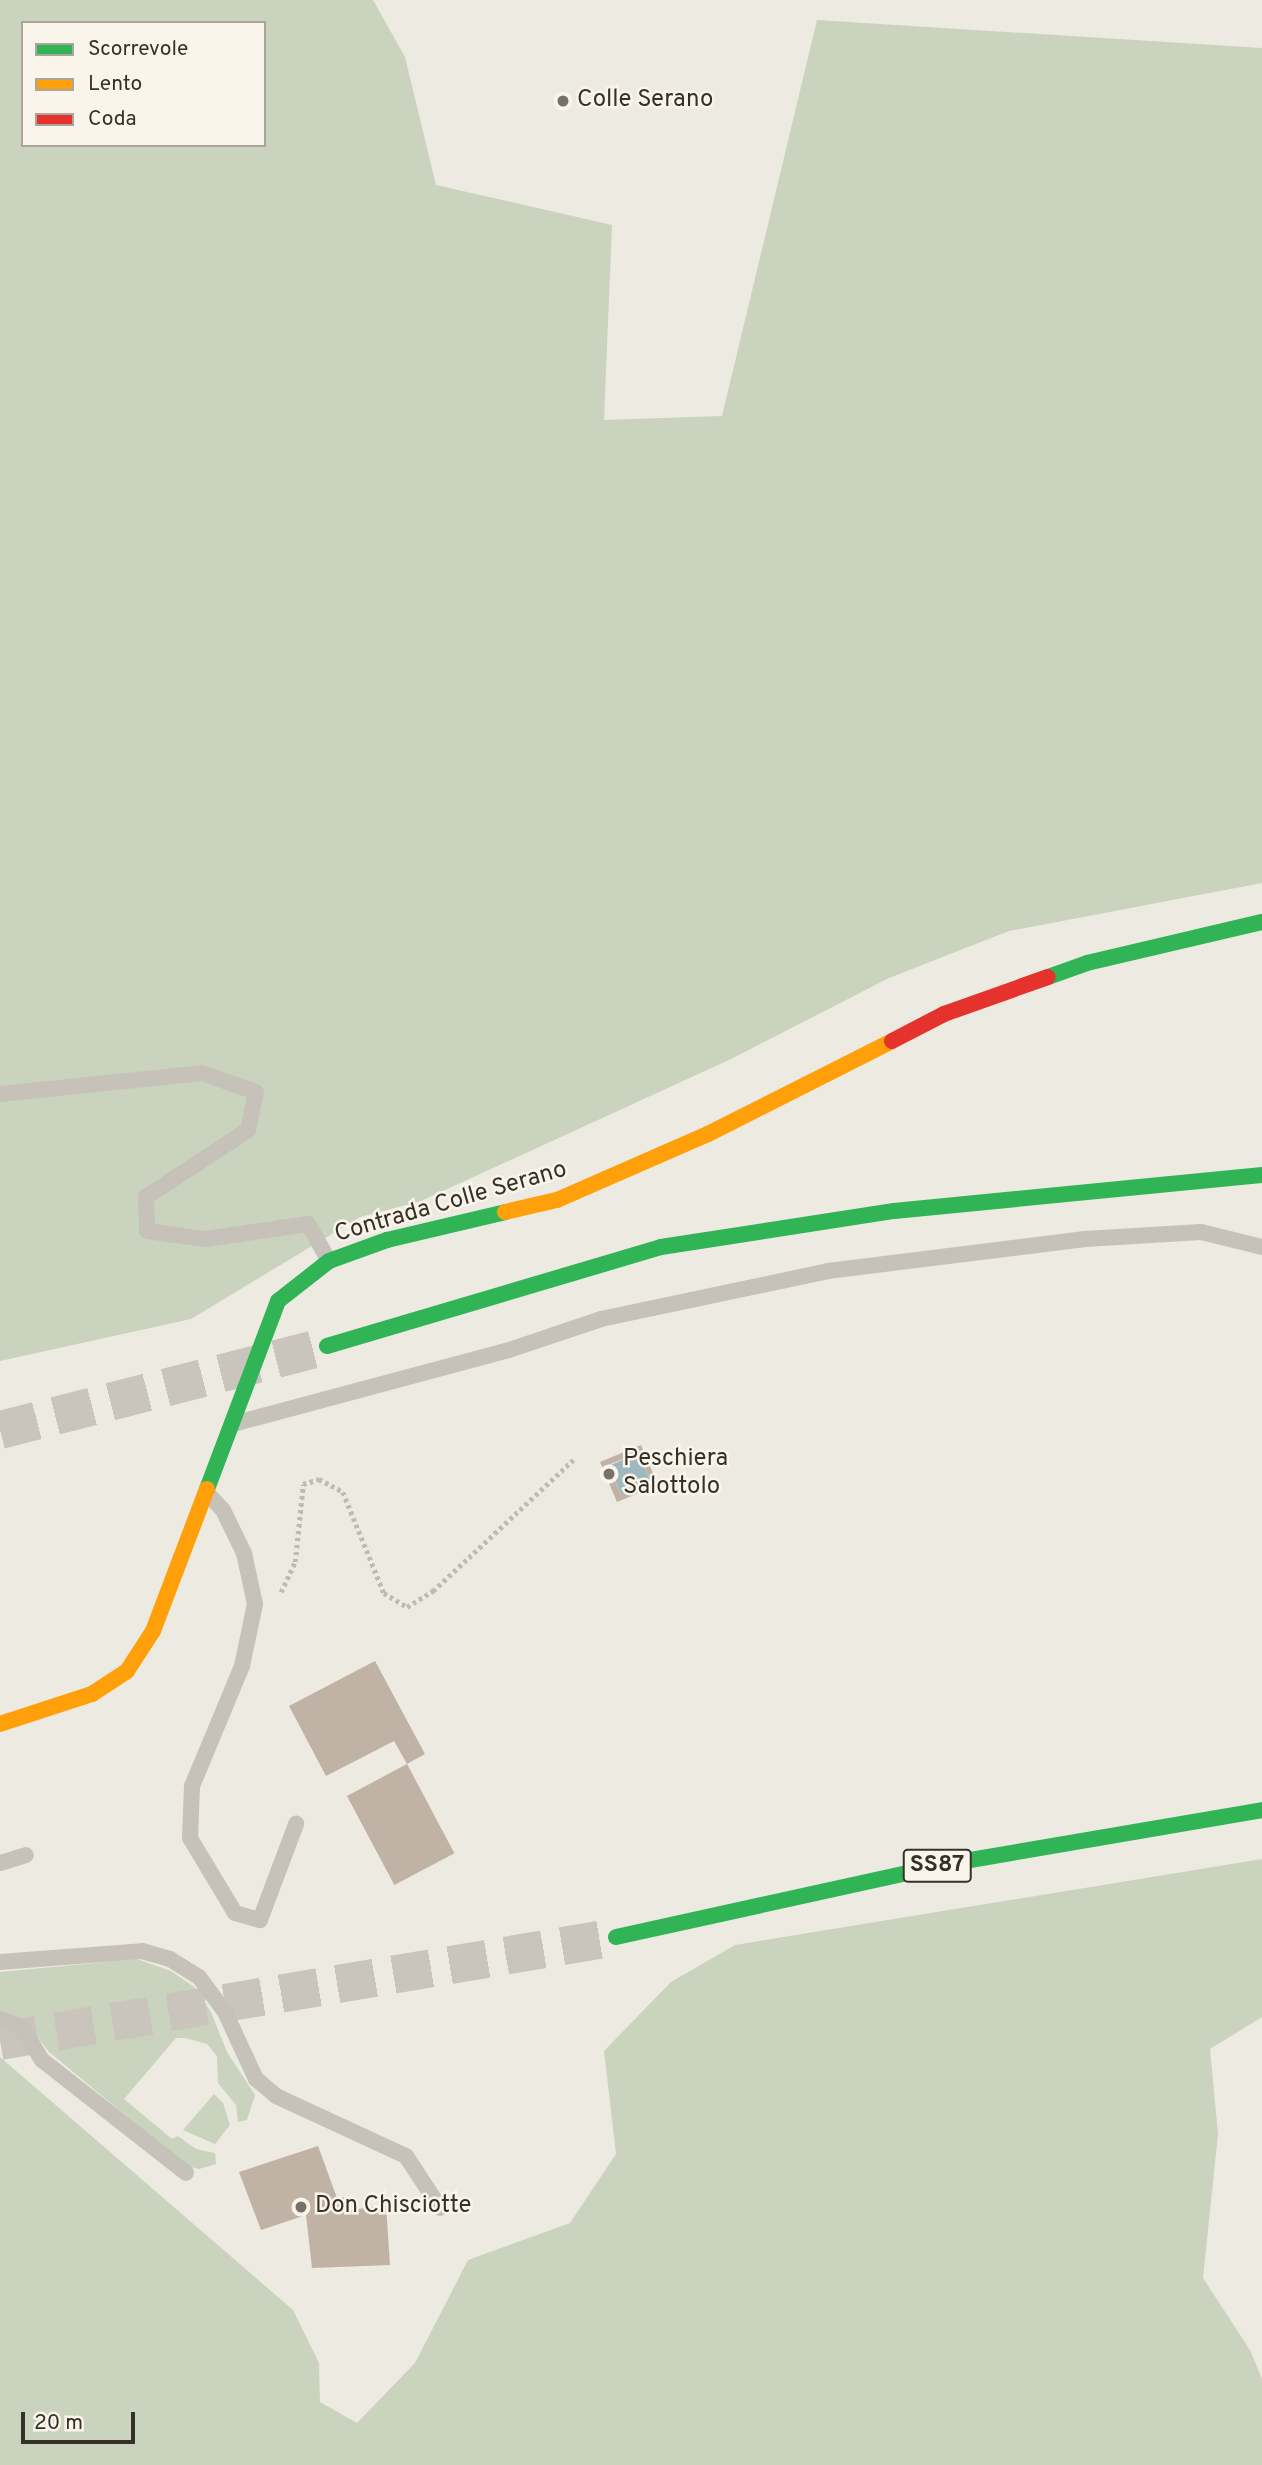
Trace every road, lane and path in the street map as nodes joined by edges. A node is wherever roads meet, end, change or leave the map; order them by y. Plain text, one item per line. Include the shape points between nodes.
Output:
1 (1262, 922) edge
2 (0, 1094) edge
3 (1262, 1175) edge
4 (1262, 1247) edge
5 (329, 1261) junction
6 (327, 1346) tunnel mouth
7 (227, 1425) junction
8 (573, 1460) dead end
9 (204, 1490) junction
10 (256, 1604) junction
11 (0, 1724) edge
12 (1262, 1810) edge
13 (296, 1824) dead end
14 (26, 1855) dead end
15 (0, 1863) edge
16 (616, 1937) tunnel mouth
17 (0, 1962) edge
18 (0, 2019) edge
19 (186, 2173) dead end
20 (440, 2208) dead end

1 - 5 street, Contrada Colle Serano via 1087,962 944,1014 708,1134 557,1200 387,1240
2 - 5 lane via 202,1073 256,1093 248,1130 146,1197 147,1231 205,1239 309,1224
3 - 6 street via 894,1211 662,1247
4 - 7 lane via 1201,1231 1085,1239 828,1271 601,1320 509,1350
5 - 7 street, Contrada Colle Serano via 278,1301
7 - 9 street, Contrada Colle Serano
8 - 10 path via 433,1591 407,1607 384,1593 342,1492 319,1479 303,1484 295,1562 281,1592
9 - 10 lane via 223,1510 244,1553
9 - 11 street, Contrada Colle Serano via 153,1630 127,1671 92,1694
10 - 13 lane via 242,1666 192,1786 190,1838 235,1913 260,1920
12 - 16 street, SS87 via 947,1864
14 - 15 lane
17 - 20 lane via 142,1951 170,1959 200,1978 225,2012 256,2078 276,2096 406,2156
18 - 19 lane via 22,2027 42,2060

